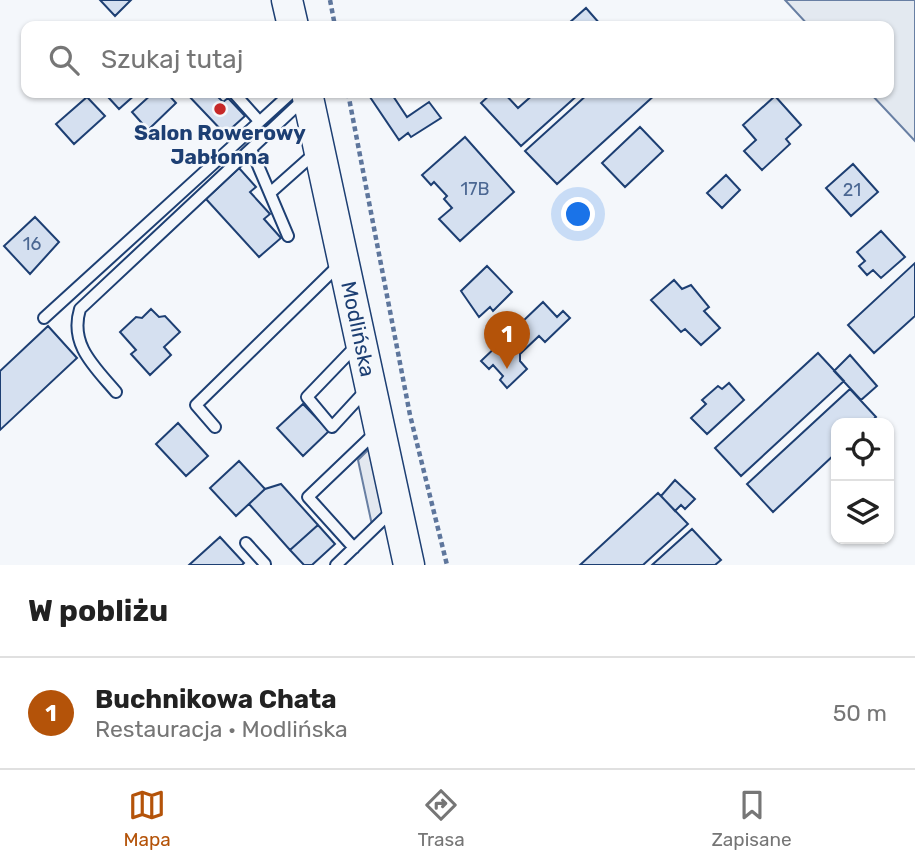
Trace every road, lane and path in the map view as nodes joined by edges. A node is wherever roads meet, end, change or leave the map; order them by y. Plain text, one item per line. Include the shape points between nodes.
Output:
1 (287, 0) edge
2 (330, 0) edge
3 (292, 21) edge
4 (334, 21) edge
5 (238, 98) edge
6 (296, 98) edge
7 (298, 98) edge
8 (303, 98) edge
9 (349, 98) edge
10 (259, 121) junction
11 (320, 148) junction
12 (251, 149) junction
13 (270, 193) junction
14 (288, 236) dead end
15 (343, 261) junction
16 (44, 318) dead end
17 (360, 341) junction
18 (370, 385) junction
19 (116, 392) dead end
20 (215, 427) dead end
21 (379, 429) junction
22 (397, 507) junction
23 (246, 543) dead end
24 (354, 548) junction
25 (265, 565) edge
26 (336, 565) edge
27 (409, 565) edge
28 (447, 565) edge

1 - 3 main road
2 - 4 path
5 - 10 lane
6 - 10 lane
7 - 12 lane
8 - 11 main road, Modlińska
9 - 28 path via 410,415
10 - 16 lane
11 - 13 lane
11 - 15 main road, Modlińska
12 - 13 lane
12 - 19 lane via 80,309 76,334 81,347
13 - 14 lane
15 - 17 main road, Modlińska
15 - 20 lane via 196,405
17 - 18 main road, Modlińska
17 - 18 lane via 307,397 332,427
18 - 21 main road, Modlińska
21 - 22 main road, Modlińska
21 - 24 lane via 308,497
22 - 24 lane
22 - 27 main road, Modlińska
23 - 25 lane
24 - 26 lane

